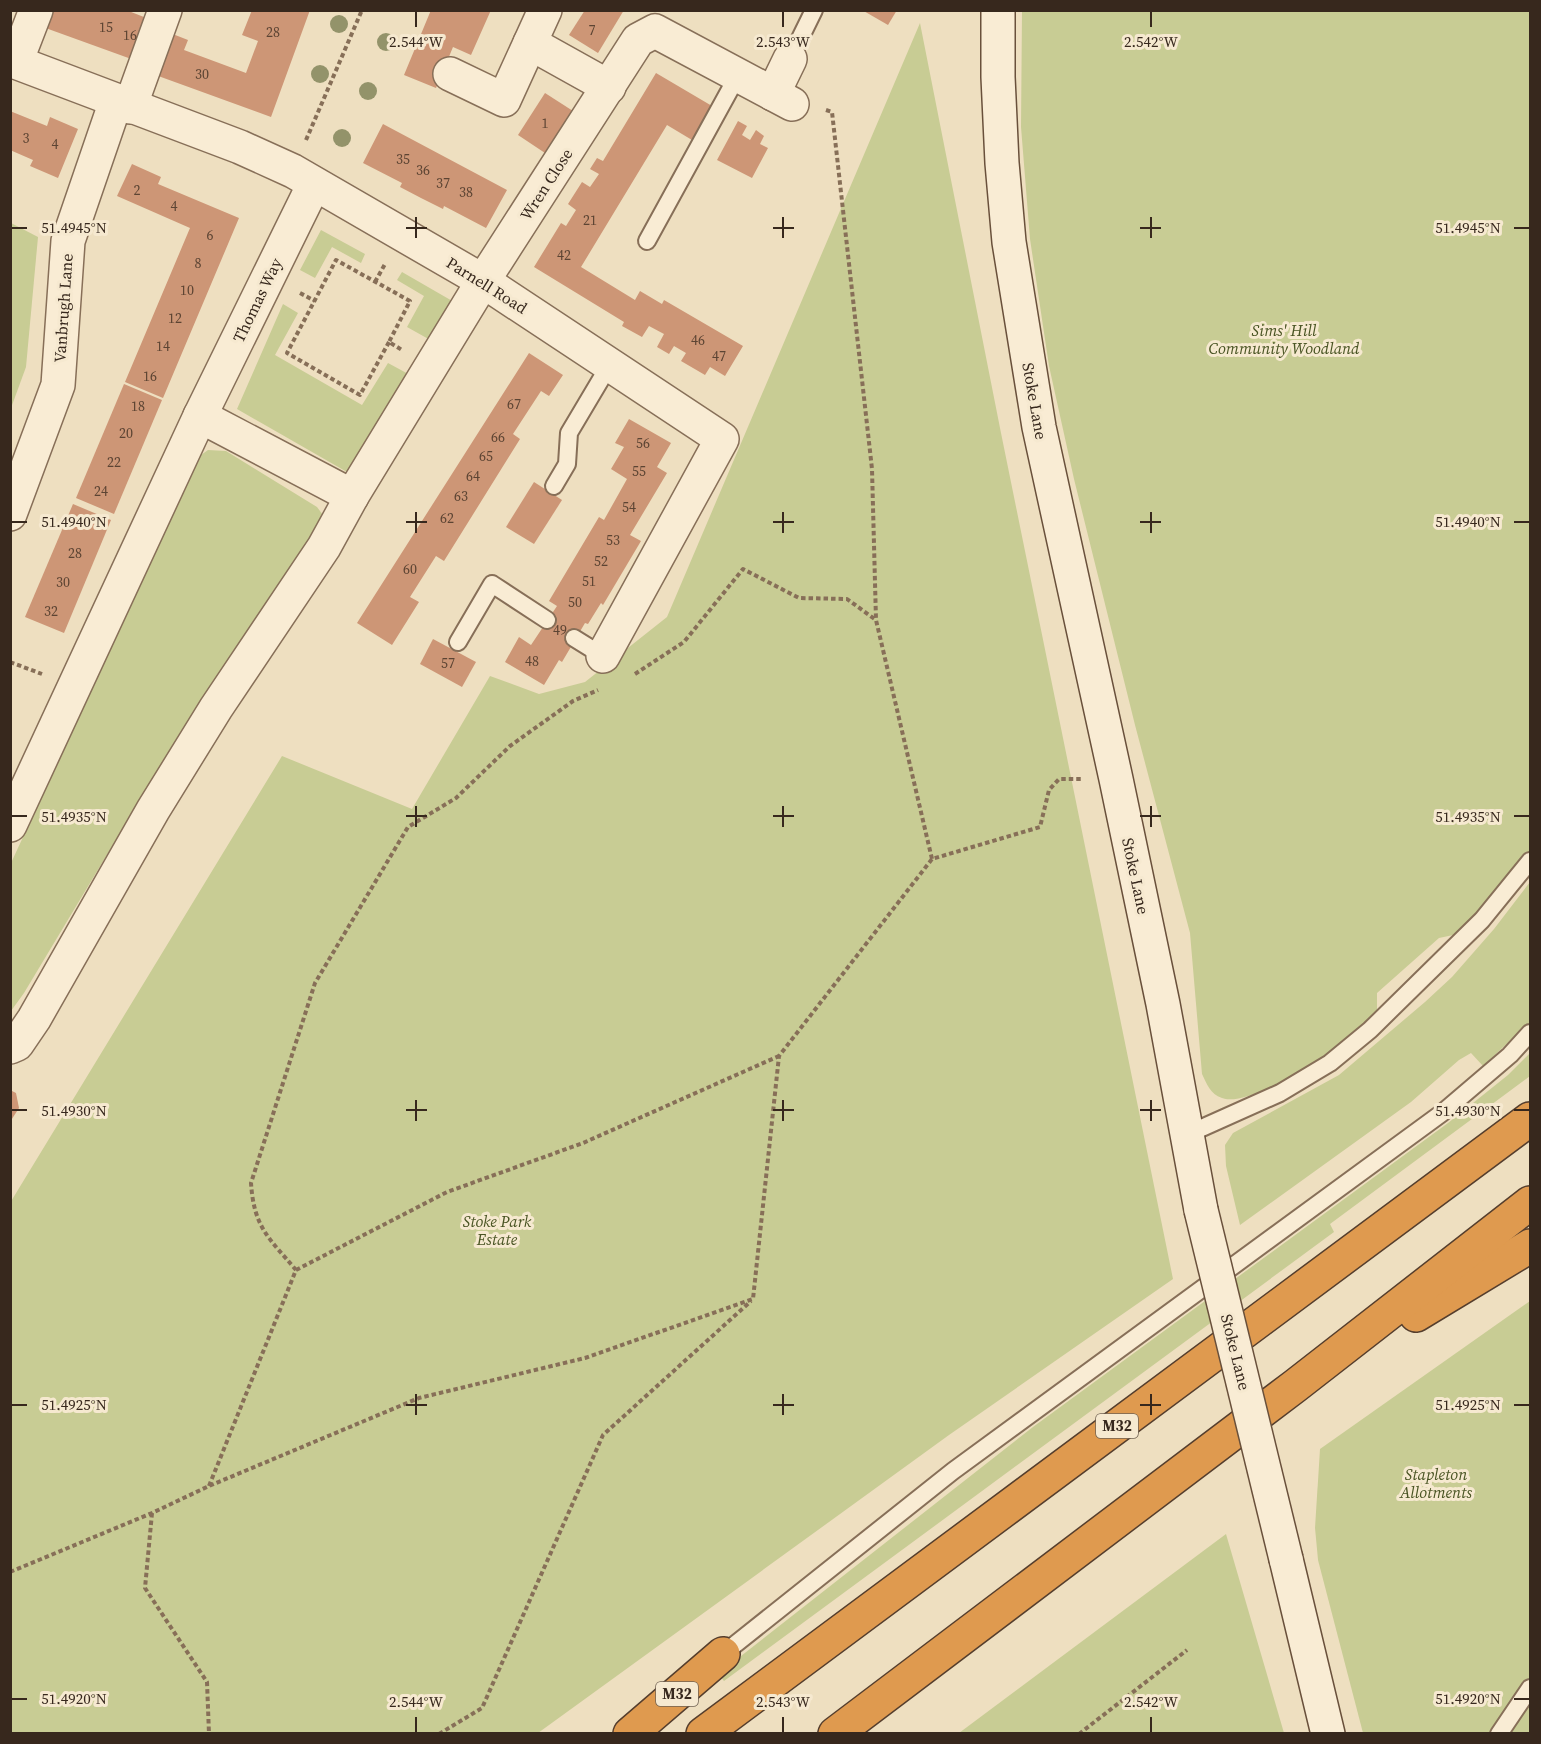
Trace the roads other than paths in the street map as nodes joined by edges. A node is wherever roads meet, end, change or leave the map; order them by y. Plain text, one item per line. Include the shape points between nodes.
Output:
1 (36, 10) edge
2 (165, 10) edge
3 (545, 10) edge
4 (814, 10) edge
5 (998, 10) edge
6 (530, 43) junction
7 (790, 59) joint
8 (13, 61) edge
9 (450, 74) dead end
10 (738, 75) junction
11 (609, 87) junction
12 (123, 104) junction
13 (304, 178) junction
14 (647, 241) dead end
15 (483, 281) junction
16 (610, 364) junction
17 (200, 416) junction
18 (554, 486) dead end
19 (352, 496) junction
20 (10, 514) edge
21 (547, 620) dead end
22 (574, 638) dead end
23 (458, 642) dead end
24 (603, 672) joint
25 (10, 825) edge
26 (1530, 861) edge
27 (1530, 1033) edge
28 (10, 1047) edge
29 (1530, 1119) edge
30 (1186, 1135) junction
31 (1530, 1203) edge
32 (1530, 1246) edge
33 (1295, 1386) junction
34 (723, 1654) joint
35 (1530, 1688) edge
36 (630, 1734) edge
37 (703, 1734) edge
38 (835, 1734) edge
39 (1328, 1734) edge
40 (1499, 1734) edge

1 - 8 street
2 - 12 street, Vanbrugh Lane
3 - 6 street
4 - 7 lane
5 - 30 street, Stoke Lane via 1002,163 1009,242 1039,427 1163,1004
6 - 9 street via 504,100
6 - 11 street
7 - 10 street, Wren Close via 782,99
8 - 12 street, Parnell Road
10 - 11 street, Wren Close via 655,31 638,40
10 - 14 lane
11 - 15 street, Wren Close
12 - 13 street, Parnell Road via 240,147
12 - 20 street, Vanbrugh Lane via 68,241 58,385
13 - 15 street, Parnell Road
13 - 17 street, Thomas Way
15 - 16 street, Parnell Road
15 - 19 street
16 - 18 lane via 569,433 567,464
16 - 24 street, Parnell Road via 722,438
17 - 19 street
17 - 25 street, Thomas Way
19 - 28 street via 324,547 153,810 34,1019
21 - 23 lane via 492,584
22 - 24 lane
26 - 30 lane via 1482,920 1370,1030 1330,1063 1280,1093
27 - 34 lane via 1442,1113 953,1471
29 - 37 highway, M32
30 - 39 street, Stoke Lane, bridge
31 - 33 highway
32 - 33 highway
33 - 38 highway
34 - 36 highway, M32
35 - 40 lane

